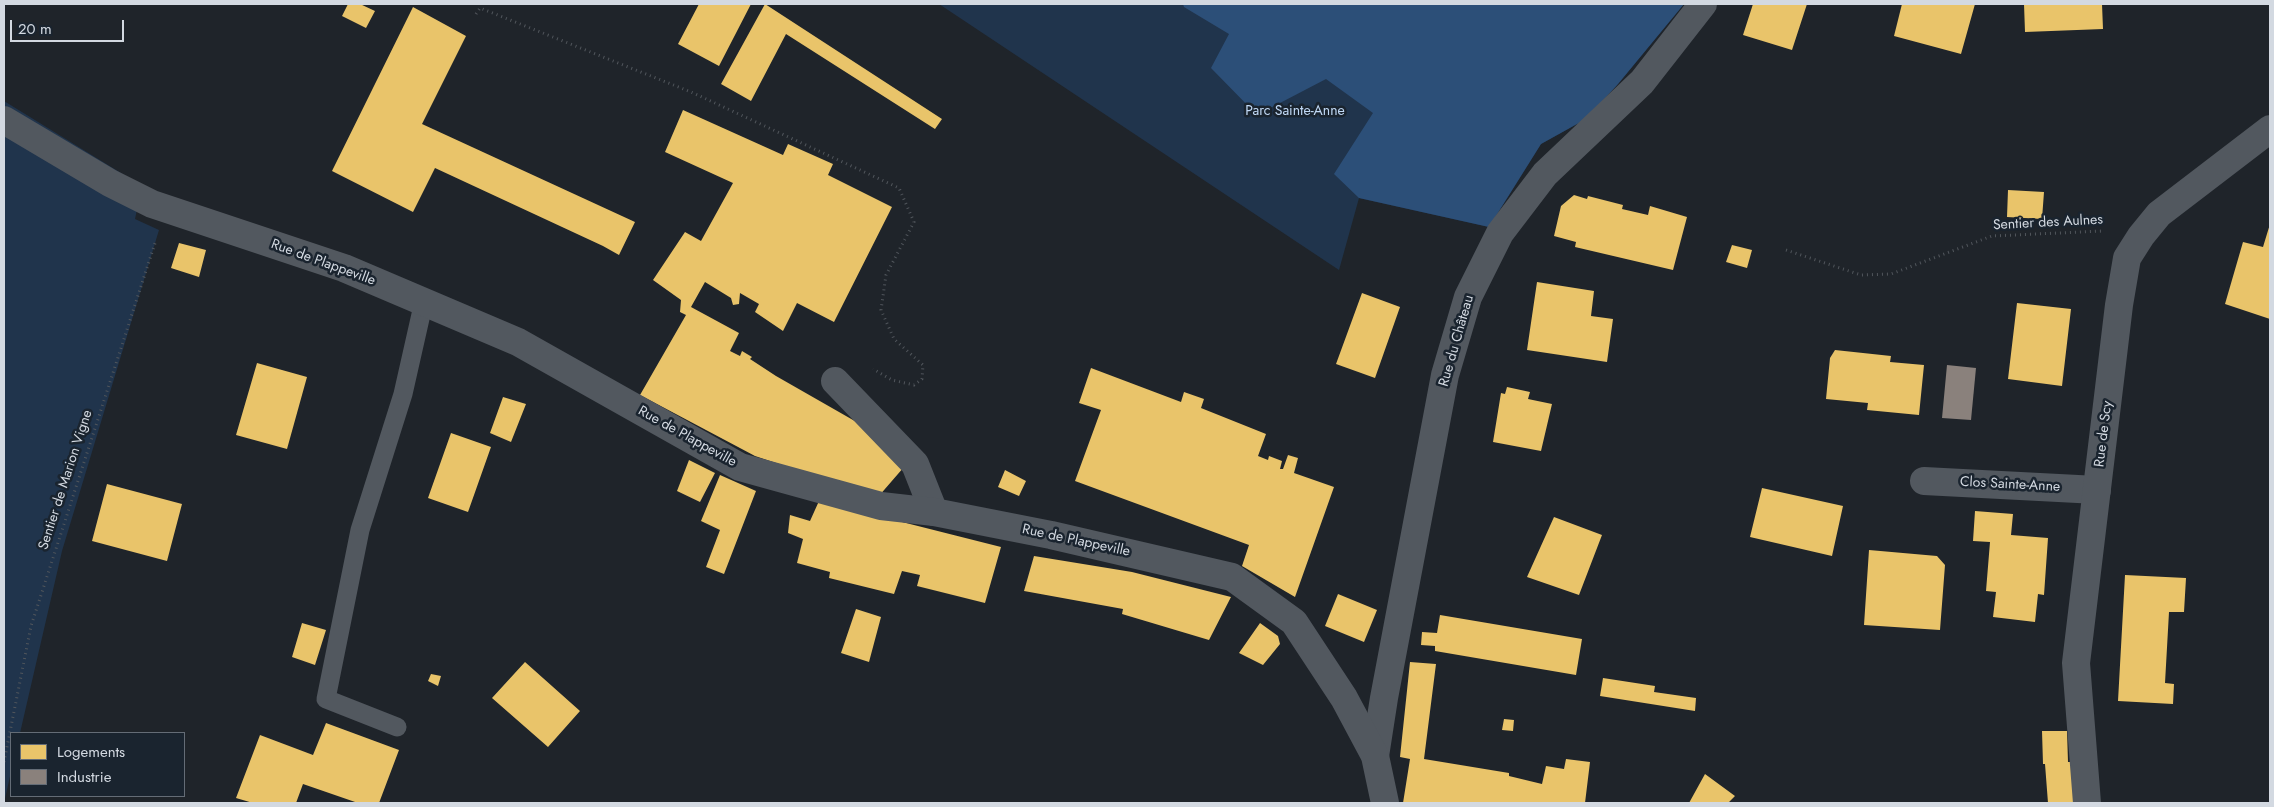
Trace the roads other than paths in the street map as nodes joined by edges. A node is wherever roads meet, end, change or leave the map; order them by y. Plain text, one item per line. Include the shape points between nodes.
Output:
1 (1703, 4) edge
2 (4, 120) edge
3 (2270, 128) edge
4 (424, 301) junction
5 (835, 380) road end
6 (1924, 480) dead end
7 (2097, 490) junction
8 (934, 512) junction
9 (396, 727) dead end
10 (1375, 756) junction
11 (1384, 803) edge
12 (2087, 803) edge

1 - 10 street, Rue du Château via 1642,82 1545,174 1500,233 1468,297 1445,375
2 - 4 street, Rue de Plappeville via 110,184 166,208 344,268
3 - 7 street, Rue de Scy via 2159,214 2127,258 2118,305
4 - 8 street, Rue de Plappeville via 518,342 740,466 881,506
4 - 9 lane via 403,394 360,530 326,699
5 - 8 street via 915,464
6 - 7 street, Clos Sainte-Anne
7 - 12 street, Rue de Scy via 2076,663
8 - 10 street, Rue de Plappeville via 1052,535 1232,577 1294,622 1344,698
10 - 11 street, Rue de Plappeville

